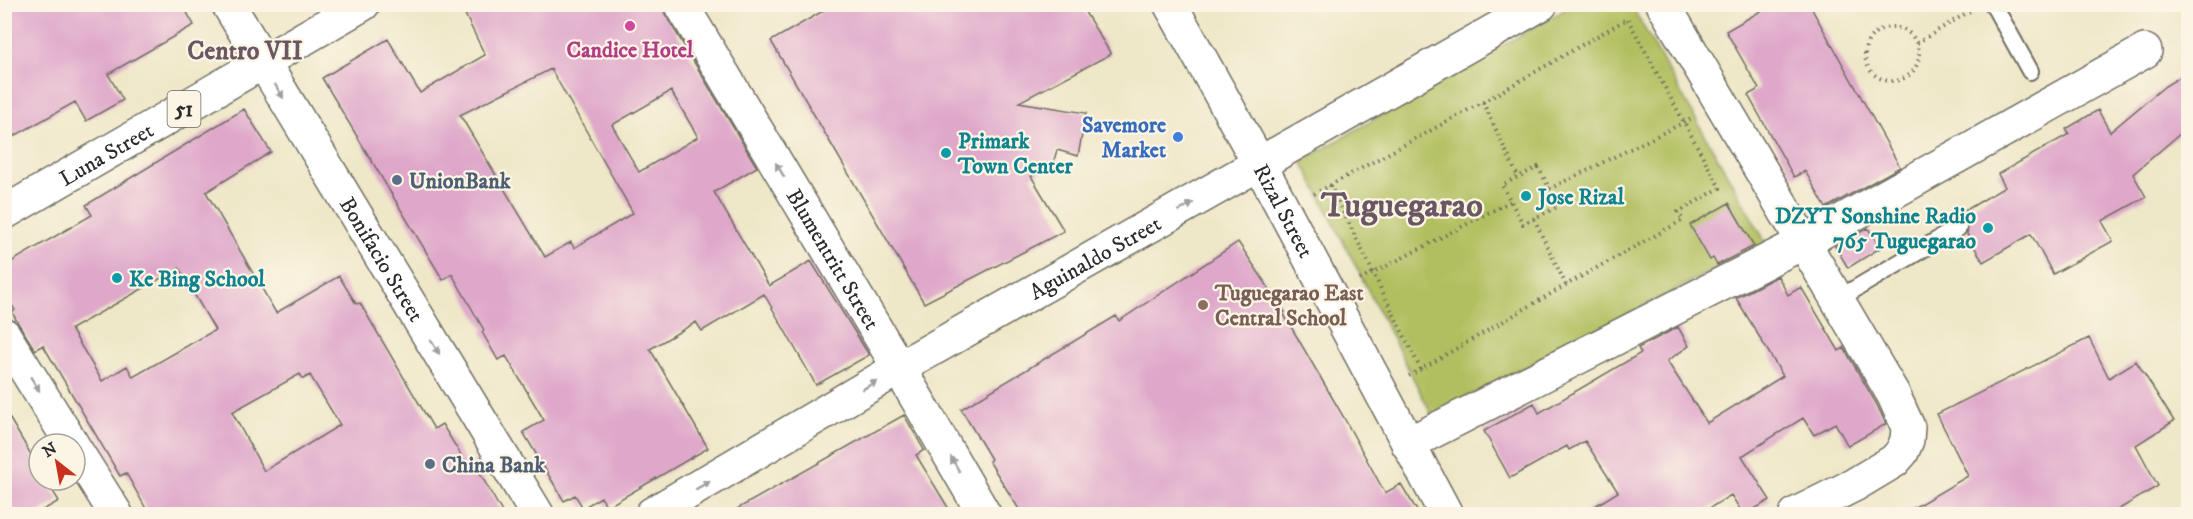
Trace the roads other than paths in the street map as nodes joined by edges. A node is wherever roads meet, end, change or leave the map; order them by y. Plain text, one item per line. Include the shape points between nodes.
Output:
1 (228, 4) edge
2 (363, 4) edge
3 (681, 4) edge
4 (1540, 4) edge
5 (1993, 4) edge
6 (1176, 7) edge
7 (1663, 9) edge
8 (2145, 51) dead end
9 (262, 64) junction
10 (2030, 71) dead end
11 (1260, 165) junction
12 (4, 213) edge
13 (1958, 228) dead end
14 (1804, 242) junction
15 (1838, 299) junction
16 (4, 334) edge
17 (899, 368) junction
18 (65, 432) edge
19 (1408, 444) junction
20 (87, 468) edge
21 (116, 514) edge
22 (537, 514) edge
23 (652, 514) edge
24 (984, 514) edge
25 (1446, 514) edge
26 (1796, 514) edge

1 - 9 street, Bonifacio Street
2 - 9 street, Luna Street / 51
17 -> 3 street, Blumentritt Street
4 - 11 street, Aguinaldo Street
5 - 10 lane
6 - 11 street, Rizal Street
7 - 14 street
8 - 14 street
9 - 12 street, Luna Street / 51
9 -> 22 street, Bonifacio Street
17 -> 11 street, Aguinaldo Street
11 - 19 street, Rizal Street
13 - 15 lane
14 - 15 street
14 - 19 street
15 - 26 street via 1903,412 1907,440 1894,461
16 -> 18 street
23 -> 17 street, Aguinaldo Street
24 -> 17 street, Blumentritt Street
19 - 25 street, Rizal Street
20 - 21 street

